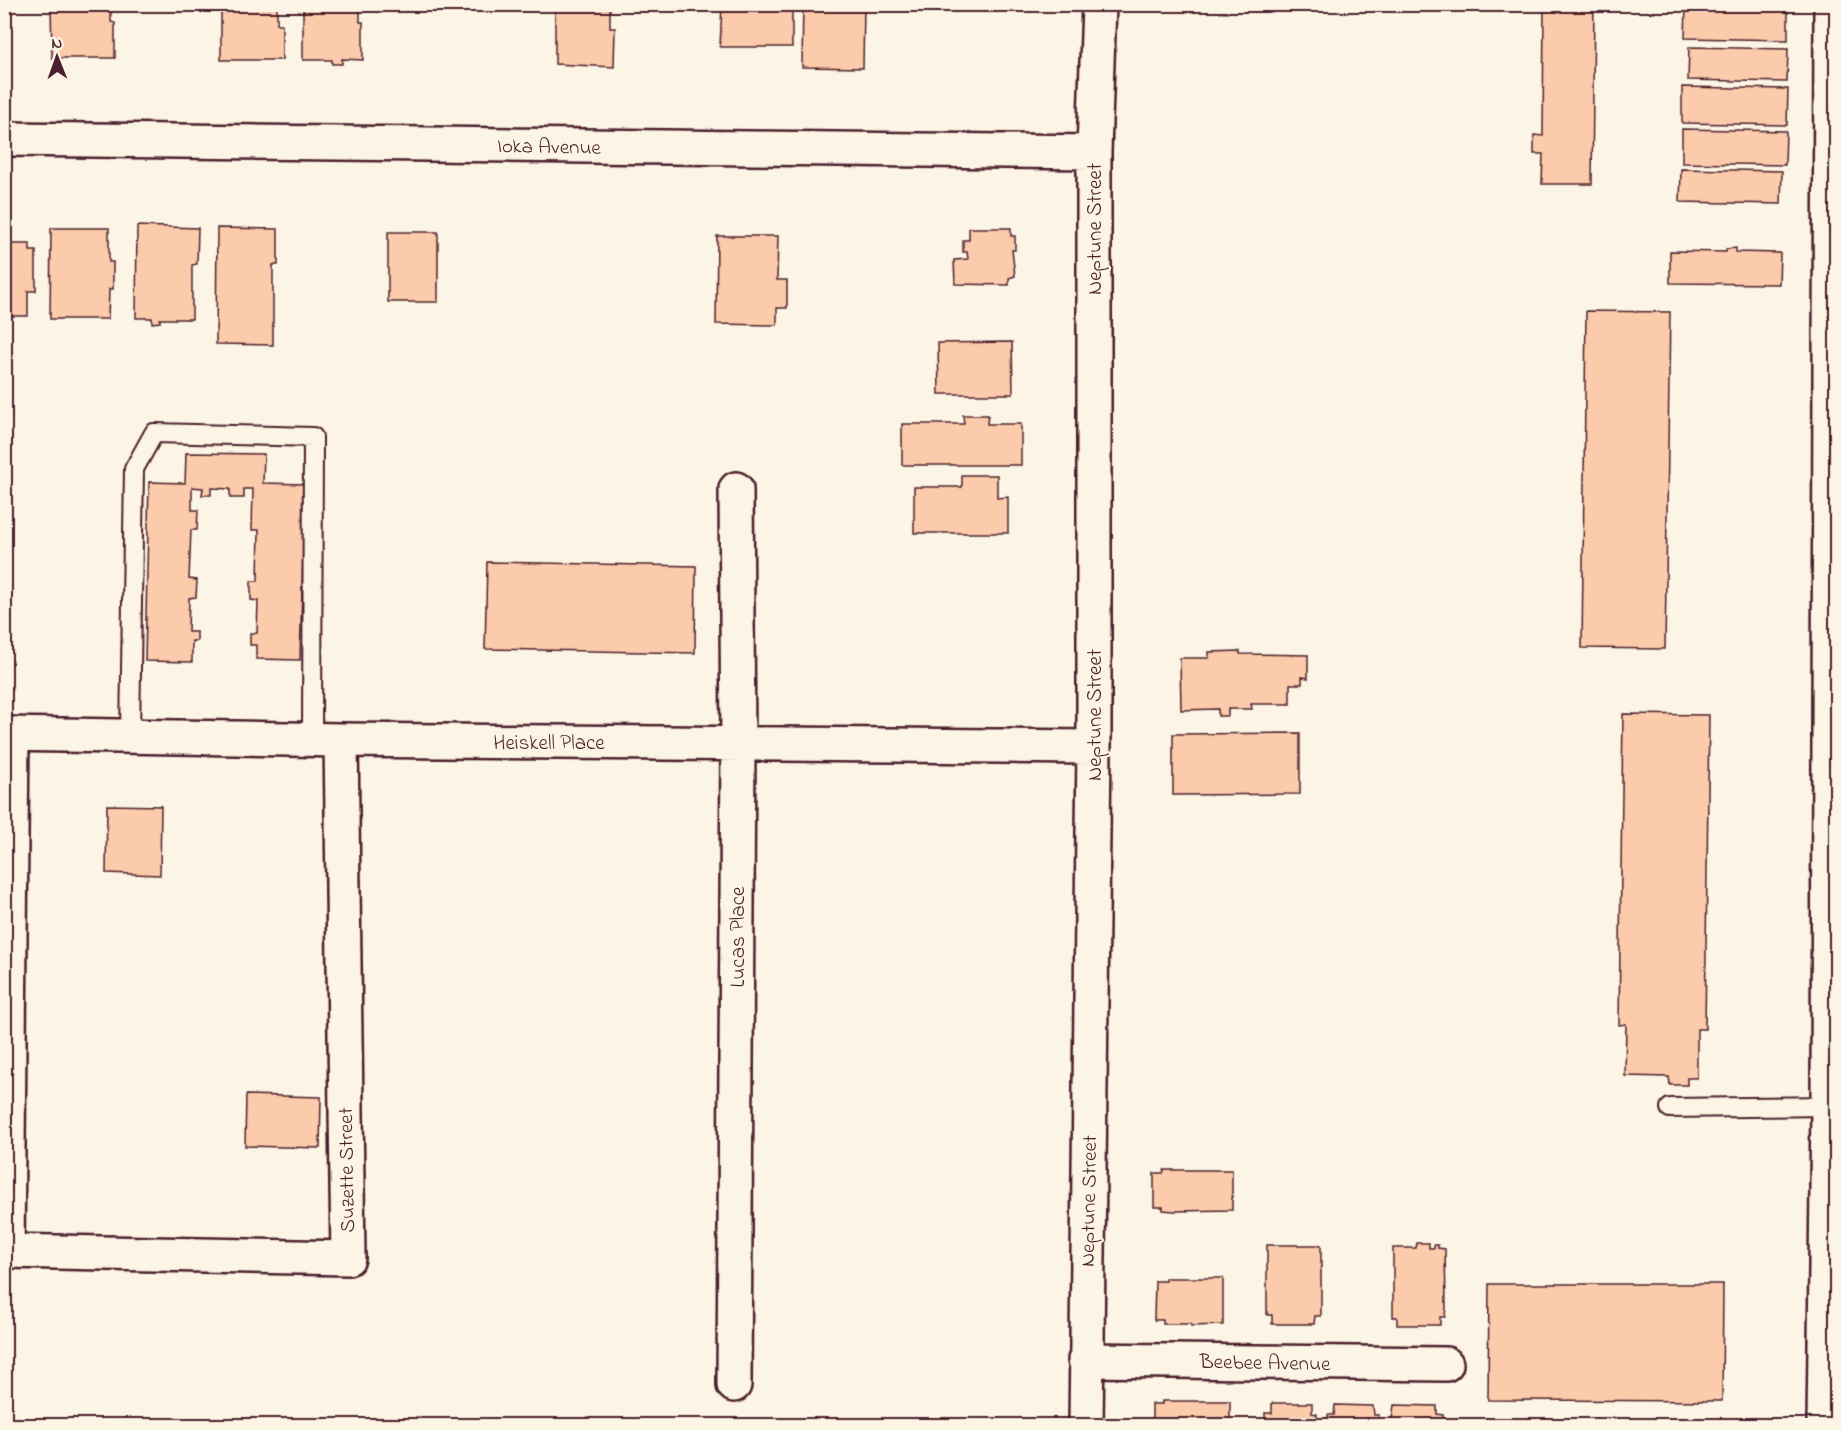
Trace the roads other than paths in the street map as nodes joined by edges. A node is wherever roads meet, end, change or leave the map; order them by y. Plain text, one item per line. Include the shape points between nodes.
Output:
1 (1099, 4) edge
2 (1831, 4) edge
3 (4, 139) edge
4 (1094, 152) junction
5 (736, 489) dead end
6 (8, 734) edge
7 (130, 736) junction
8 (326, 740) junction
9 (738, 744) junction
10 (1094, 747) junction
11 (1828, 1106) junction
12 (1670, 1108) dead end
13 (1085, 1360) junction
14 (1446, 1364) dead end
15 (734, 1385) dead end
16 (1086, 1425) edge
17 (1824, 1425) edge

1 - 4 street, Neptune Street
2 - 11 street
3 - 4 street, Ioka Avenue
4 - 10 street, Neptune Street
5 - 9 street, Lucas Place
6 - 7 street, Heiskell Place
6 - 8 street, Suzette Street via 7,1251 348,1258
7 - 8 street, Heiskell Place
7 - 8 lane via 134,469 154,433 313,437
8 - 9 street, Heiskell Place
9 - 10 street, Heiskell Place
9 - 15 street, Lucas Place
10 - 13 street, Neptune Street
11 - 12 lane
11 - 17 street
13 - 14 street, Beebee Avenue
13 - 16 street, Neptune Street

